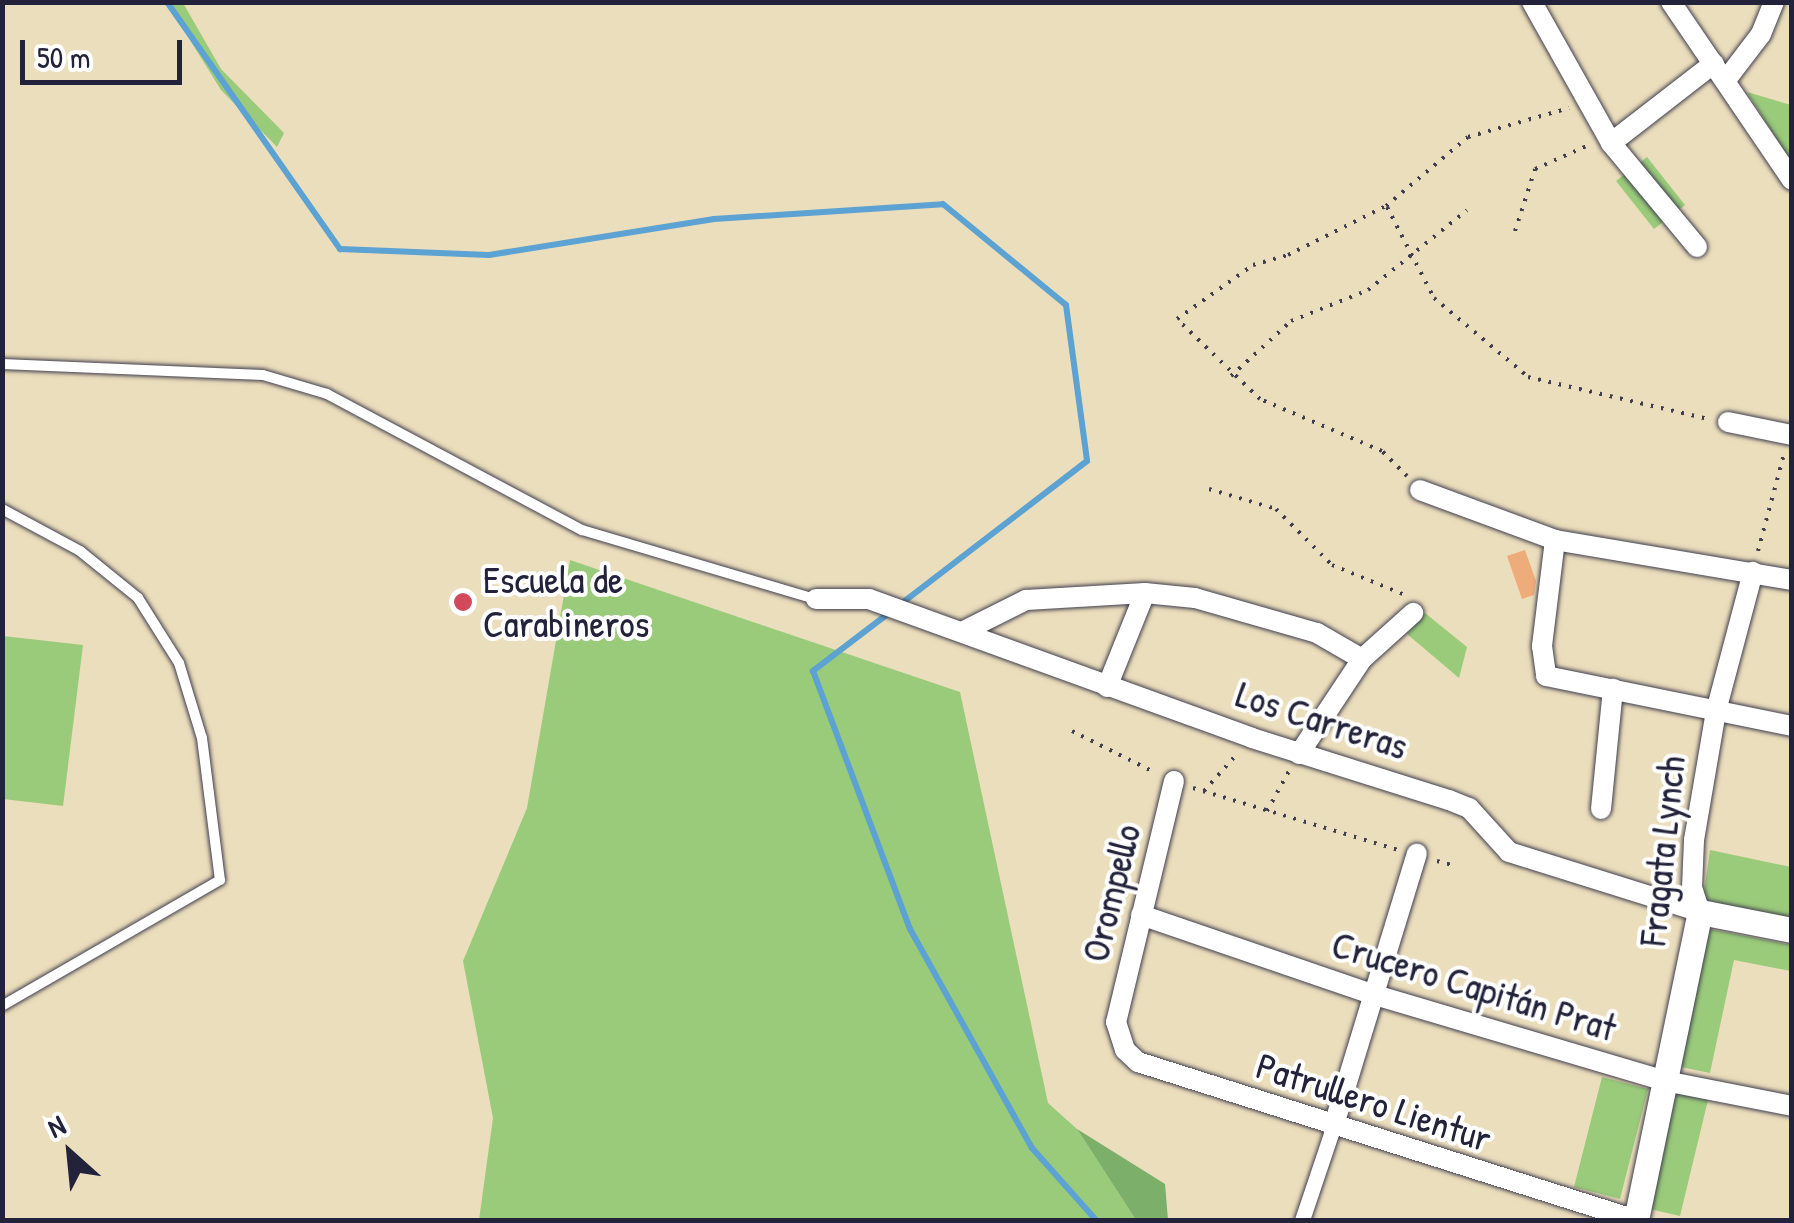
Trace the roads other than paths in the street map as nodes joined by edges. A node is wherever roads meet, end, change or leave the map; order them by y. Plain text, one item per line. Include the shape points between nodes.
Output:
1 (1532, 2) edge
2 (1672, 2) edge
3 (1774, 2) edge
4 (1720, 71) junction
5 (1609, 140) junction
6 (1792, 180) edge
7 (1698, 247) dead end
8 (2, 364) edge
9 (1728, 422) road end
10 (1790, 434) edge
11 (1420, 490) road end
12 (2, 509) edge
13 (1555, 540) junction
14 (1753, 572) junction
15 (1792, 580) edge
16 (1144, 593) junction
17 (816, 599) joint
18 (1413, 613) road end
19 (962, 632) junction
20 (1362, 659) junction
21 (1107, 687) junction
22 (1613, 690) junction
23 (1716, 711) junction
24 (1792, 726) edge
25 (1299, 754) junction
26 (1174, 781) road end
27 (1601, 808) dead end
28 (1417, 854) road end
29 (1700, 912) junction
30 (1141, 915) junction
31 (1792, 930) edge
32 (1376, 995) junction
33 (2, 1006) edge
34 (1116, 1022) joint
35 (1664, 1081) junction
36 (1792, 1106) edge
37 (1333, 1128) junction
38 (1302, 1220) edge
39 (1636, 1220) edge

1 - 5 street
2 - 4 street
3 - 4 street via 1762,34
4 - 5 street
4 - 6 street
5 - 7 street
8 - 17 lane via 263,376 327,394 582,530
9 - 10 street
11 - 13 street
12 - 33 lane via 80,550 138,598 179,663 202,738 220,880
13 - 14 street
13 - 22 street via 1542,646 1546,676
14 - 15 street
14 - 23 street, Fragata Lynch
16 - 19 street via 1026,600
16 - 20 street via 1195,598 1317,633
16 - 21 street
17 - 19 street, Los Carreras via 869,598
18 - 20 street
19 - 21 street, Los Carreras
20 - 25 street
21 - 25 street, Los Carreras
22 - 23 street
22 - 27 street
23 - 24 street
23 - 29 street, Fragata Lynch via 1694,840 1692,888
25 - 29 street, Los Carreras via 1469,808 1509,852
26 - 30 street, Orompello
28 - 32 street
29 - 31 street, Los Carreras
29 - 35 street, Fragata Lynch
30 - 32 street, Crucero Capitán Prat
30 - 34 street, Orompello
32 - 35 street, Crucero Capitán Prat
32 - 37 street
34 - 37 street, Patrullero Lientur via 1125,1050 1138,1062
35 - 36 street, Crucero Capitán Prat
35 - 39 street, Fragata Lynch
37 - 38 street
37 - 39 street, Patrullero Lientur

